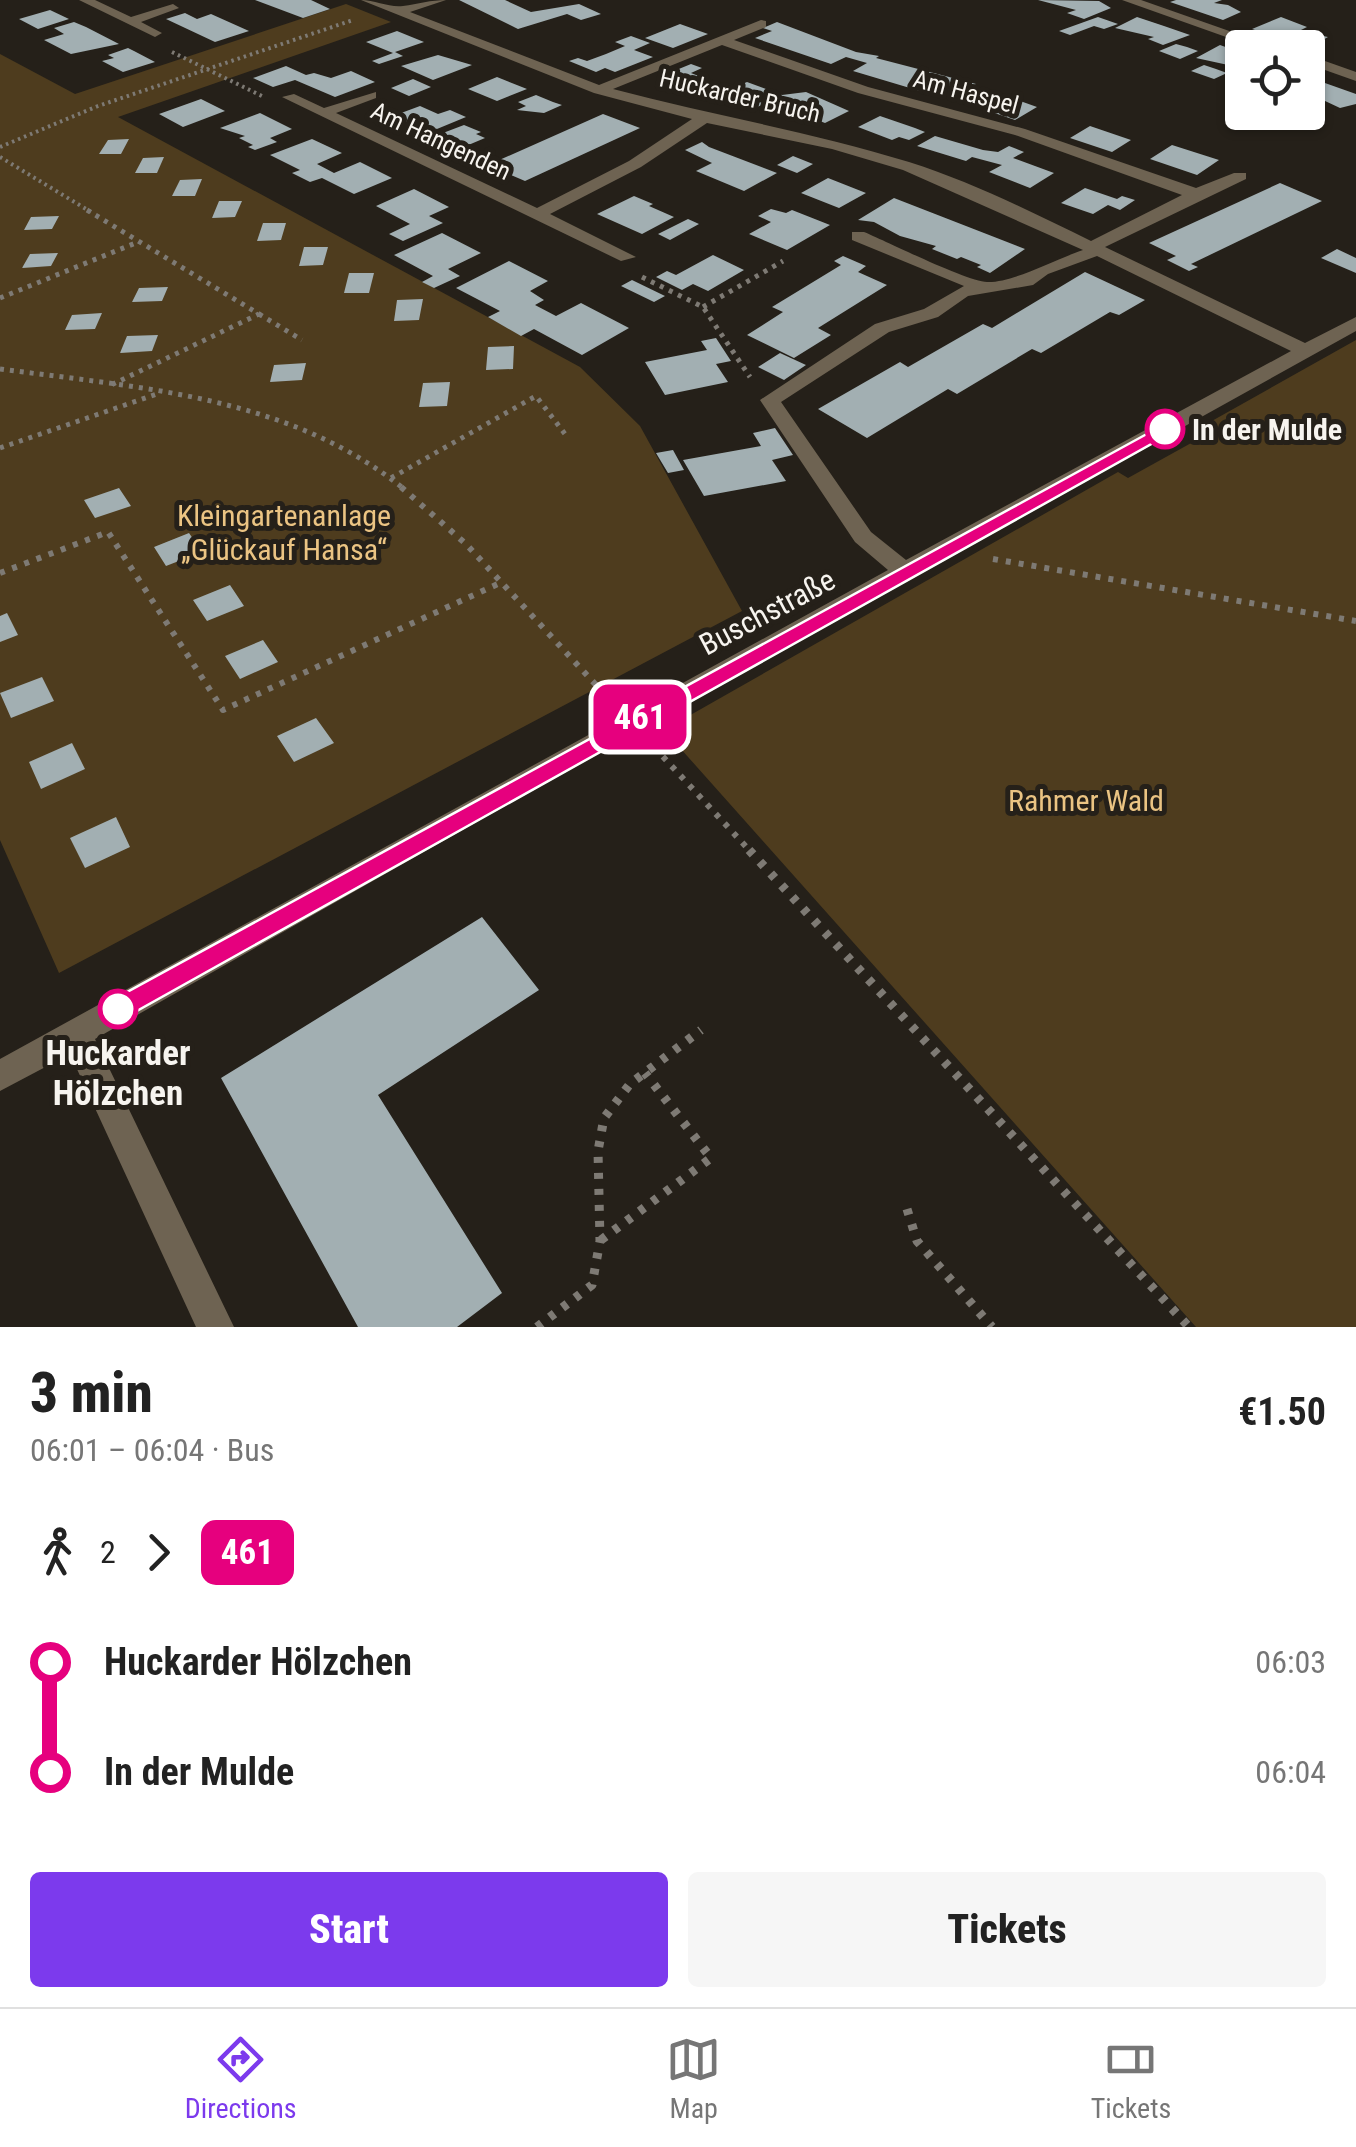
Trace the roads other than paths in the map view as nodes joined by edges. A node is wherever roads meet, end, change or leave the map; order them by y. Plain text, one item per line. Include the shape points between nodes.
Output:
1 (85, 0) edge
2 (367, 0) edge
3 (440, 0) edge
4 (1128, 0) edge
5 (173, 8) dead end
6 (392, 10) junction
7 (130, 22) junction
8 (761, 24) dead end
9 (1225, 32) edge
10 (155, 33) road end
11 (722, 40) junction
12 (1325, 65) edge
13 (1356, 77) edge
14 (599, 90) junction
15 (370, 95) dead end
16 (289, 97) road end
17 (323, 113) junction
18 (704, 118) junction
19 (1240, 176) dead end
20 (1196, 194) junction
21 (536, 214) junction
22 (858, 236) dead end
23 (1095, 249) junction
24 (627, 257) road end
25 (985, 289) junction
26 (1356, 324) edge
27 (1307, 350) junction
28 (906, 574) junction
29 (76, 1032) junction
30 (0, 1076) edge
31 (214, 1327) edge

1 - 7 street
2 - 6 street, Huckarder Bruch
3 - 6 street
4 - 9 street
5 - 7 street
6 - 14 street, Huckarder Bruch
7 - 10 street
8 - 11 street
11 - 14 street
11 - 20 street, Am Haspel
12 - 13 street
14 - 18 street, Huckarder Bruch
15 - 17 street, Am Hangenden
16 - 17 street, Am Hangenden
17 - 21 street, Am Hangenden
18 - 21 street, Am Hangenden via 635,164
18 - 23 street, Huckarder Bruch via 909,167
19 - 20 street
20 - 23 street
21 - 24 street, Am Hangenden
22 - 25 street
23 - 25 street via 1027,281
23 - 27 street, Huckarder Bruch
25 - 28 street via 882,328 770,400 863,537
26 - 27 street, Buschstraße
27 - 28 street, Buschstraße
28 - 29 street, Buschstraße
29 - 30 street, Buschstraße
29 - 31 street

